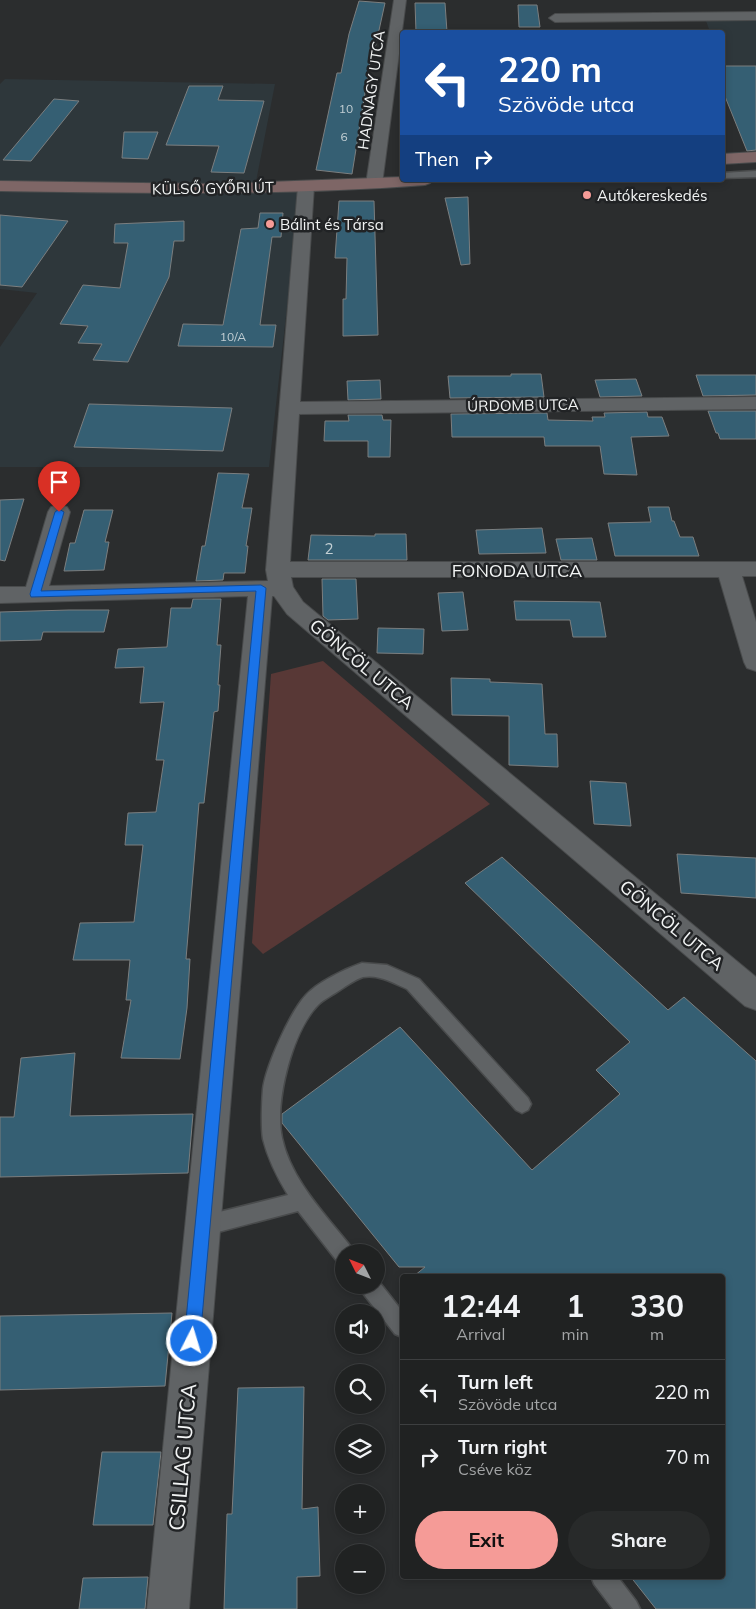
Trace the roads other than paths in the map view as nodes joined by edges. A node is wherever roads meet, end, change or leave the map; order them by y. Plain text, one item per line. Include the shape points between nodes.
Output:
1 (400, 0) edge
2 (709, 6) dead end
3 (756, 16) edge
4 (716, 17) junction
5 (558, 30) edge
6 (756, 157) edge
7 (725, 160) edge
8 (756, 174) edge
9 (725, 176) edge
10 (400, 182) edge
11 (374, 184) junction
12 (0, 186) edge
13 (306, 186) junction
14 (756, 403) edge
15 (290, 408) junction
16 (59, 512) dead end
17 (728, 569) junction
18 (756, 569) edge
19 (273, 582) junction
20 (35, 594) junction
21 (0, 595) edge
22 (756, 662) edge
23 (756, 996) edge
24 (522, 1104) dead end
25 (302, 1201) junction
26 (203, 1226) junction
27 (336, 1244) edge
28 (376, 1294) edge
29 (400, 1324) edge
30 (604, 1579) edge
31 (168, 1609) edge
32 (628, 1609) edge

1 - 11 street, HADNAGY UTCA
2 - 4 street
3 - 4 street
4 - 5 street via 554,14
6 - 7 main road
8 - 9 lane
10 - 11 main road, KÜLSŐ GYŐRI ÚT
11 - 13 main road, KÜLSŐ GYŐRI ÚT
12 - 13 main road, KÜLSŐ GYŐRI ÚT via 203,189
13 - 15 street
14 - 15 street, ÚRDOMB UTCA
15 - 19 street
16 - 20 street
17 - 18 street, FONODA UTCA
17 - 19 street, FONODA UTCA
17 - 22 street
19 - 20 street, FONODA UTCA
19 - 23 street, GÖNCÖL UTCA via 295,608
19 - 26 street, CSILLAG UTCA
20 - 21 street, FONODA UTCA
24 - 25 lane via 414,984 387,972 362,970 340,980 312,1000 298,1020 272,1088 272,1137 282,1168
25 - 26 lane
25 - 27 lane
26 - 31 street, CSILLAG UTCA
28 - 29 lane
30 - 32 lane

